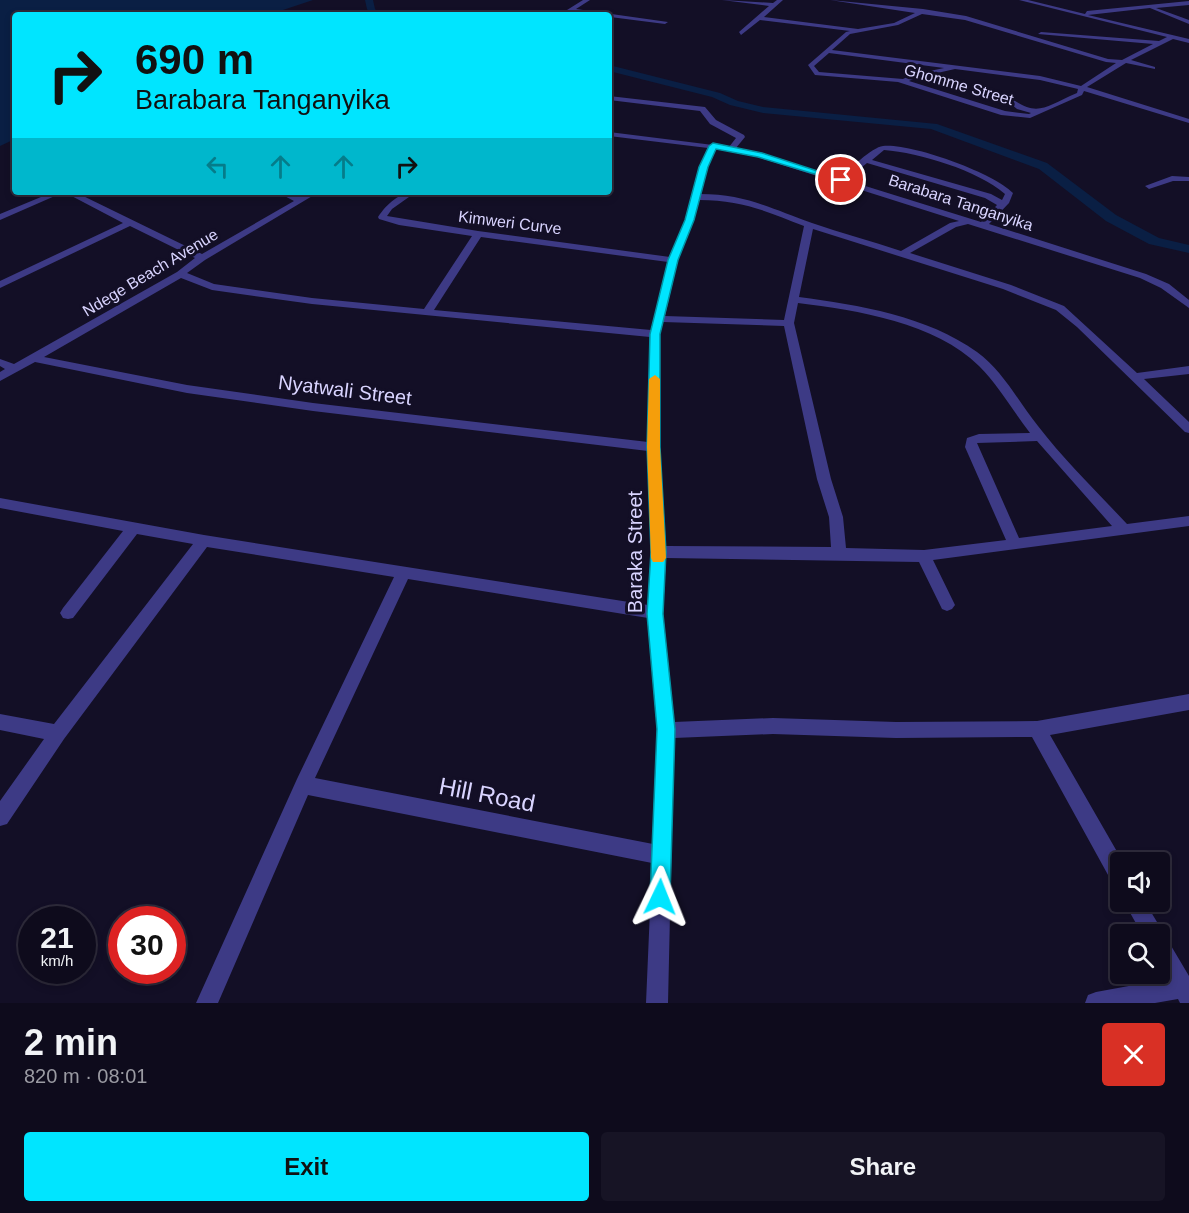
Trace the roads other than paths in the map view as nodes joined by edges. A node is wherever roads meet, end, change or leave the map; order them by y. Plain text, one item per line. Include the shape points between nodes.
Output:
1 (587, 0) edge
2 (725, 0) edge
3 (780, 0) edge
4 (833, 0) edge
5 (1022, 0) edge
6 (886, 3) edge
7 (1116, 3) dead end
8 (1189, 3) edge
9 (773, 5) junction
10 (1147, 7) junction
11 (1137, 8) junction
12 (571, 10) junction
13 (923, 11) junction
14 (567, 12) edge
15 (586, 12) edge
16 (1077, 14) junction
17 (612, 15) edge
18 (760, 18) junction
19 (665, 22) dead end
20 (1189, 22) edge
21 (1006, 30) junction
22 (864, 31) junction
23 (741, 33) dead end
24 (1172, 37) junction
25 (1189, 41) edge
26 (1160, 43) junction
27 (826, 51) junction
28 (854, 54) junction
29 (815, 61) junction
30 (1125, 61) junction
31 (967, 67) junction
32 (1153, 68) dead end
33 (905, 81) junction
34 (1082, 88) junction
35 (1002, 94) dead end
36 (612, 99) edge
37 (1044, 111) junction
38 (1189, 121) edge
39 (612, 134) edge
40 (713, 146) junction
41 (731, 149) junction
42 (864, 160) junction
43 (1189, 179) edge
44 (841, 180) junction
45 (1149, 186) dead end
46 (53, 195) edge
47 (74, 195) edge
48 (288, 195) edge
49 (309, 195) edge
50 (407, 195) edge
51 (696, 196) junction
52 (300, 200) junction
53 (1002, 205) junction
54 (0, 217) edge
55 (968, 221) junction
56 (128, 224) junction
57 (809, 225) junction
58 (983, 225) junction
59 (478, 234) junction
60 (900, 255) junction
61 (202, 258) junction
62 (673, 260) junction
63 (180, 274) junction
64 (0, 285) edge
65 (795, 299) junction
66 (1189, 305) edge
67 (427, 312) junction
68 (658, 319) junction
69 (789, 323) junction
70 (655, 334) junction
71 (33, 358) junction
72 (0, 362) edge
73 (14, 369) junction
74 (1189, 370) edge
75 (0, 377) edge
76 (1133, 377) junction
77 (1189, 429) edge
78 (1040, 437) junction
79 (654, 447) junction
80 (0, 503) edge
81 (1189, 521) edge
82 (134, 527) junction
83 (1123, 528) junction
84 (204, 541) junction
85 (1015, 544) junction
86 (659, 552) junction
87 (838, 553) junction
88 (924, 556) junction
89 (403, 574) junction
90 (947, 605) dead end
91 (68, 613) dead end
92 (655, 614) junction
93 (1189, 702) edge
94 (0, 722) edge
95 (666, 729) junction
96 (1036, 729) junction
97 (58, 734) junction
98 (303, 785) junction
99 (0, 817) edge
100 (661, 855) junction
101 (1110, 859) edge
102 (1170, 964) edge
103 (1186, 992) edge
104 (207, 1003) edge
105 (657, 1003) edge
106 (1096, 1003) edge

1 - 12 street
2 - 9 street
3 - 9 street
4 - 6 street
5 - 16 street
6 - 13 street
7 - 11 street
8 - 10 street
9 - 18 street
10 - 11 street
10 - 20 street
11 - 16 street
12 - 14 street
12 - 15 street
13 - 21 street
13 - 22 street via 905,21
16 - 24 street
17 - 19 street
18 - 22 street
18 - 23 street
21 - 26 street
21 - 30 street via 1108,62
22 - 27 street via 848,33
24 - 25 street
24 - 26 street, Ghomme Street
26 - 30 street, Ghomme Street
27 - 28 street
27 - 29 street
28 - 29 street
28 - 31 street
29 - 33 street, Ghomme Street via 810,66 818,74
30 - 32 street
30 - 34 street, Ghomme Street
31 - 33 street via 917,75
31 - 34 street
33 - 37 street, Ghomme Street via 1004,113 1030,116
34 - 37 street, Ghomme Street via 1080,94
34 - 38 street
35 - 37 street via 1019,108
36 - 41 street via 702,109 714,122 741,137
39 - 40 street, Barabara Tanganyika
40 - 41 street, Barabara Tanganyika
40 - 51 street, Baraka Street
41 - 44 street, Barabara Tanganyika
42 - 44 street
42 - 53 street via 988,196
42 - 53 street via 886,147 957,166 1005,187 1009,196
43 - 45 street via 1172,178
44 - 55 street, Barabara Tanganyika
46 - 54 street
47 - 56 street
48 - 52 street
49 - 52 street, Ndege Beach Avenue
50 - 59 street, Kimweri Curve via 382,217
51 - 57 street via 744,201
51 - 62 street, Baraka Street
52 - 61 street, Ndege Beach Avenue
53 - 58 street
55 - 58 street, Barabara Tanganyika
55 - 60 street via 953,225
56 - 61 street
56 - 64 street
57 - 60 street
57 - 65 street
58 - 66 street, Barabara Tanganyika via 1143,276 1165,286
59 - 62 street, Kimweri Curve
59 - 67 street
60 - 76 street via 1008,287 1060,308
61 - 63 street, Ndege Beach Avenue
62 - 68 street, Baraka Street
63 - 67 street via 195,282 234,291
63 - 71 street, Ndege Beach Avenue
65 - 69 street
65 - 78 street via 845,306 951,340 976,356
67 - 70 street
68 - 69 street
68 - 70 street, Baraka Street
69 - 87 street via 836,517
70 - 79 street, Baraka Street
71 - 73 street, Ndege Beach Avenue
71 - 79 street, Nyatwali Street via 187,389
72 - 73 street
73 - 75 street, Ndege Beach Avenue
74 - 76 street
76 - 77 street
78 - 83 street
78 - 85 street via 971,441
79 - 86 street, Baraka Street
80 - 82 street
81 - 83 street
82 - 84 street
82 - 91 street
83 - 85 street
84 - 89 street
84 - 97 street
85 - 88 street
86 - 87 street
86 - 92 street, Baraka Street
87 - 88 street
88 - 90 street
89 - 92 street
89 - 98 street
92 - 95 street, Baraka Street
93 - 96 street
94 - 97 street
95 - 96 street
95 - 100 street, Baraka Street
96 - 101 street
97 - 99 street
98 - 100 street, Hill Road
98 - 104 street
100 - 105 street, Baraka Street
102 - 103 street
103 - 106 street

